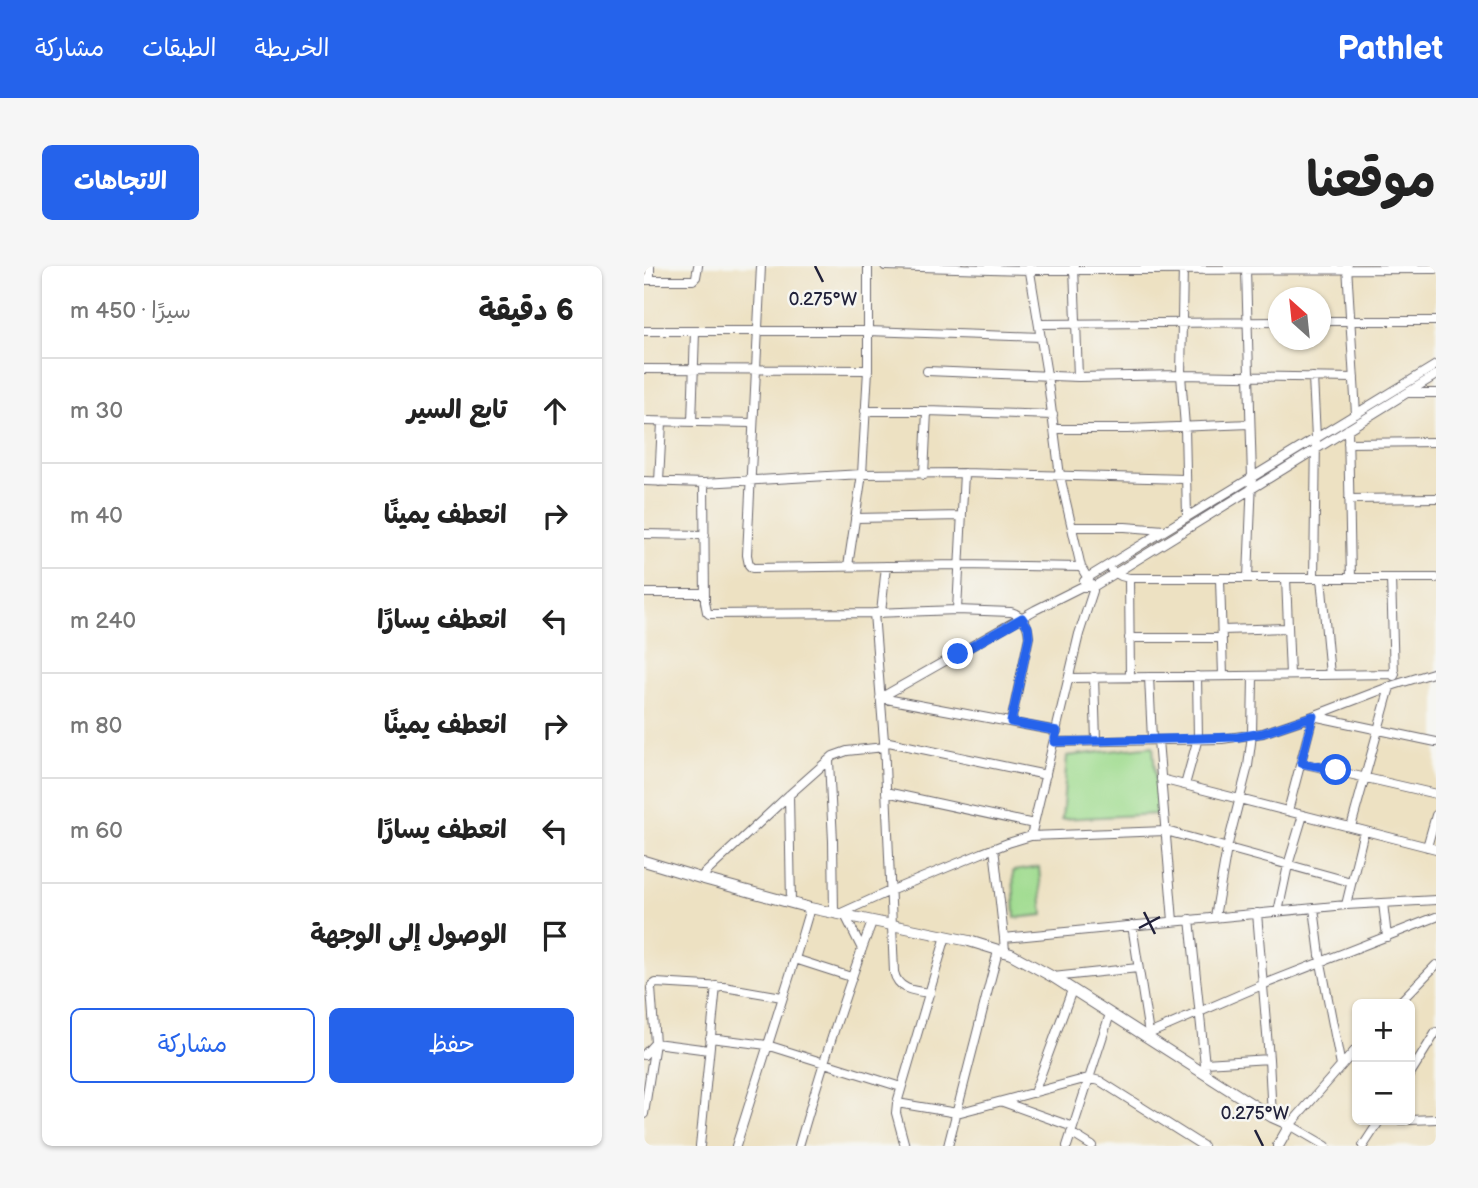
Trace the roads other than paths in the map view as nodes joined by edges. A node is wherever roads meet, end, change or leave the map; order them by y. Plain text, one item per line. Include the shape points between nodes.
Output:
1 (650, 266) edge
2 (698, 266) edge
3 (761, 266) edge
4 (868, 266) edge
5 (885, 266) edge
6 (1347, 267) edge
7 (1395, 267) edge
8 (1030, 268) edge
9 (1074, 268) edge
10 (1142, 268) edge
11 (1183, 268) edge
12 (1261, 269) edge
13 (1436, 269) edge
14 (1246, 270) junction
15 (647, 280) edge
16 (1268, 321) edge
17 (1331, 321) edge
18 (1350, 321) junction
19 (1436, 321) edge
20 (1248, 322) junction
21 (1182, 323) junction
22 (1040, 324) junction
23 (1076, 324) junction
24 (758, 330) junction
25 (644, 331) edge
26 (695, 331) junction
27 (868, 331) junction
28 (1041, 337) junction
29 (1436, 365) edge
30 (644, 369) edge
31 (693, 369) junction
32 (755, 370) junction
33 (868, 370) junction
34 (927, 372) dead end
35 (1047, 375) junction
36 (1181, 375) junction
37 (1436, 375) edge
38 (1249, 376) junction
39 (1078, 377) junction
40 (1313, 377) junction
41 (1354, 378) junction
42 (1390, 393) junction
43 (1407, 393) junction
44 (1436, 393) edge
45 (865, 411) junction
46 (927, 411) junction
47 (1356, 414) junction
48 (1052, 415) junction
49 (644, 421) edge
50 (662, 422) junction
51 (692, 422) junction
52 (752, 423) junction
53 (1250, 424) junction
54 (1185, 427) junction
55 (1054, 429) junction
56 (1348, 429) junction
57 (1316, 438) junction
58 (1436, 442) edge
59 (1348, 443) junction
60 (1316, 449) junction
61 (964, 473) junction
62 (862, 474) junction
63 (925, 475) junction
64 (1060, 476) junction
65 (1252, 478) junction
66 (751, 479) junction
67 (1185, 479) junction
68 (644, 481) edge
69 (659, 482) junction
70 (704, 482) junction
71 (1250, 489) junction
72 (1436, 498) edge
73 (1349, 499) junction
74 (962, 516) junction
75 (1187, 517) junction
76 (855, 518) junction
77 (1072, 527) junction
78 (1165, 530) junction
79 (644, 534) edge
80 (705, 535) junction
81 (960, 565) junction
82 (848, 566) junction
83 (886, 566) junction
84 (1081, 567) junction
85 (1105, 567) junction
86 (1115, 573) junction
87 (1087, 578) junction
88 (1129, 578) junction
89 (1248, 578) junction
90 (1286, 578) junction
91 (1318, 578) junction
92 (1351, 578) junction
93 (1391, 578) junction
94 (1436, 578) edge
95 (1220, 579) junction
96 (1081, 587) junction
97 (1093, 587) junction
98 (644, 593) edge
99 (705, 593) junction
100 (957, 610) junction
101 (877, 613) junction
102 (1022, 618) junction
103 (1287, 628) junction
104 (1222, 634) junction
105 (1129, 638) junction
106 (1436, 672) edge
107 (1395, 674) junction
108 (1290, 675) junction
109 (1330, 675) junction
110 (1197, 676) junction
111 (1223, 676) junction
112 (1253, 676) junction
113 (1094, 677) junction
114 (1130, 677) junction
115 (1149, 677) junction
116 (1069, 678) junction
117 (1392, 686) junction
118 (880, 698) junction
119 (1313, 716) junction
120 (1011, 722) junction
121 (1378, 729) junction
122 (1057, 731) junction
123 (1252, 735) junction
124 (1198, 738) junction
125 (1155, 739) junction
126 (1096, 741) junction
127 (1054, 742) junction
128 (1436, 742) edge
129 (884, 744) junction
130 (828, 761) junction
131 (1301, 763) junction
132 (1046, 775) junction
133 (1365, 777) junction
134 (1161, 779) junction
135 (1185, 785) junction
136 (886, 792) junction
137 (789, 794) junction
138 (1436, 794) edge
139 (1239, 799) junction
140 (1288, 811) junction
141 (1303, 815) junction
142 (1436, 815) edge
143 (1034, 824) junction
144 (1351, 827) junction
145 (1166, 831) junction
146 (1364, 831) junction
147 (1031, 836) junction
148 (994, 848) junction
149 (1227, 848) junction
150 (1432, 848) edge
151 (644, 861) edge
152 (1288, 865) junction
153 (700, 878) junction
154 (1351, 882) junction
155 (890, 891) junction
156 (1436, 900) edge
157 (791, 903) junction
158 (1383, 903) junction
159 (1346, 905) junction
160 (810, 908) junction
161 (1314, 908) junction
162 (1278, 912) junction
163 (1257, 913) junction
164 (839, 914) junction
165 (1215, 917) junction
166 (1436, 917) edge
167 (1190, 919) junction
168 (1173, 921) junction
169 (873, 922) junction
170 (1132, 925) junction
171 (891, 926) junction
172 (946, 936) junction
173 (1387, 937) junction
174 (1004, 938) junction
175 (862, 949) junction
176 (1002, 951) junction
177 (795, 959) junction
178 (1321, 963) junction
179 (1436, 965) edge
180 (1138, 968) junction
181 (851, 978) junction
182 (1053, 978) junction
183 (1262, 985) junction
184 (716, 986) junction
185 (1072, 990) junction
186 (930, 993) junction
187 (782, 997) junction
188 (1403, 999) edge
189 (1200, 1012) junction
190 (1110, 1014) junction
191 (1146, 1035) junction
192 (1435, 1037) edge
193 (710, 1038) junction
194 (655, 1043) junction
195 (767, 1045) junction
196 (709, 1050) junction
197 (1352, 1054) edge
198 (644, 1055) edge
199 (1269, 1059) junction
200 (823, 1063) junction
201 (1205, 1063) junction
202 (1341, 1066) junction
203 (1415, 1067) edge
204 (1206, 1074) junction
205 (1088, 1077) junction
206 (901, 1087) junction
207 (1034, 1093) junction
208 (1002, 1101) junction
209 (897, 1103) junction
210 (957, 1113) junction
211 (644, 1114) edge
212 (1272, 1117) junction
213 (1436, 1119) edge
214 (1415, 1120) edge
215 (1290, 1125) junction
216 (1377, 1125) edge
217 (1072, 1130) junction
218 (700, 1146) edge
219 (736, 1146) edge
220 (799, 1146) edge
221 (905, 1146) edge
222 (948, 1146) edge
223 (1068, 1146) edge
224 (1092, 1146) edge
225 (1203, 1146) edge
226 (1278, 1146) edge
227 (1326, 1146) edge
228 (1363, 1146) edge

1 - 15 street
2 - 15 street via 693,280
3 - 24 street
4 - 27 street
5 - 8 street
6 - 7 street
6 - 12 street
6 - 18 street
7 - 13 street
8 - 9 street
8 - 22 street
9 - 10 street
9 - 23 street
10 - 11 street
11 - 14 street
11 - 21 street
12 - 14 street
14 - 20 street
16 - 20 street
17 - 18 street
18 - 19 street
18 - 41 street
20 - 21 street
20 - 38 street
21 - 23 street
21 - 36 street
22 - 23 street
22 - 28 street
23 - 39 street
24 - 26 street
24 - 27 street
24 - 32 street
25 - 26 street
26 - 31 street
27 - 28 street
27 - 33 street
28 - 35 street
29 - 42 street
30 - 31 street
31 - 32 street
31 - 51 street
32 - 33 street
32 - 52 street
33 - 45 street
34 - 35 street
35 - 39 street
35 - 48 street
36 - 38 street
36 - 39 street
36 - 54 street
37 - 43 street
38 - 40 street
38 - 53 street
40 - 41 street
40 - 57 street
41 - 47 street
42 - 43 street
42 - 47 street
43 - 44 street
43 - 56 street
45 - 46 street
45 - 62 street
46 - 48 street
46 - 63 street
47 - 57 street
48 - 55 street
49 - 50 street
50 - 51 street
50 - 69 street
51 - 52 street
52 - 66 street
53 - 54 street
53 - 65 street
54 - 55 street
54 - 67 street
55 - 64 street
56 - 59 street
56 - 60 street
57 - 60 street
57 - 65 street
58 - 59 street
59 - 73 street
60 - 71 street
60 - 91 street
61 - 63 street
61 - 64 street
61 - 74 street
62 - 63 street
62 - 66 street
62 - 76 street
64 - 67 street
64 - 77 street
65 - 71 street
65 - 75 street
66 - 70 street
66 - 82 street via 747,560 752,568
67 - 75 street
68 - 69 street
69 - 70 street
70 - 80 street
71 - 86 street
71 - 89 street
72 - 73 street
73 - 92 street
74 - 76 street
74 - 81 street
75 - 78 street
76 - 82 street
77 - 78 street
77 - 84 street
78 - 85 street
79 - 80 street
80 - 99 street
81 - 83 street
81 - 84 street
81 - 100 street
82 - 83 street
83 - 101 street
84 - 87 street
85 - 86 street
85 - 87 street
86 - 88 street
86 - 97 street
87 - 96 street
87 - 97 street
88 - 95 street
88 - 105 street
89 - 90 street
89 - 95 street
90 - 91 street
90 - 103 street
91 - 92 street
91 - 109 street
92 - 93 street
93 - 94 street
93 - 107 street
95 - 104 street
96 - 97 street
96 - 102 street
97 - 116 street
98 - 99 street
99 - 101 street via 709,614
100 - 101 street
100 - 102 street via 1011,612
101 - 118 street
102 - 118 street
102 - 120 street via 1029,637
103 - 104 street
103 - 108 street
104 - 105 street
104 - 111 street
105 - 114 street
106 - 117 street
107 - 109 street
107 - 117 street
108 - 109 street
108 - 112 street
110 - 111 street
110 - 115 street
110 - 124 street
111 - 112 street
112 - 123 street
113 - 114 street
113 - 116 street
113 - 126 street
114 - 115 street
115 - 125 street
116 - 122 street
117 - 119 street
117 - 121 street
118 - 120 street
118 - 129 street
119 - 121 street
119 - 123 street
119 - 131 street
120 - 122 street
121 - 128 street
121 - 133 street
122 - 127 street
123 - 124 street
123 - 139 street
124 - 125 street
124 - 135 street
125 - 126 street
125 - 134 street
126 - 127 street
127 - 132 street
129 - 130 street via 840,753
129 - 132 street
129 - 136 street
130 - 137 street
130 - 164 street
131 - 133 street
131 - 140 street
132 - 143 street
133 - 138 street
133 - 144 street
134 - 135 street
134 - 145 street
135 - 139 street
136 - 143 street
136 - 155 street
137 - 153 street
137 - 157 street
139 - 140 street
139 - 149 street
140 - 141 street
141 - 144 street
141 - 152 street
142 - 150 street
143 - 147 street
144 - 146 street
145 - 147 street
145 - 149 street
145 - 168 street
146 - 150 street
146 - 154 street
147 - 148 street
148 - 155 street
148 - 174 street
149 - 152 street
149 - 165 street
151 - 153 street
152 - 154 street
152 - 162 street
153 - 157 street
154 - 159 street
155 - 164 street
155 - 171 street
156 - 158 street
157 - 160 street
158 - 159 street
158 - 173 street
159 - 161 street
160 - 164 street
160 - 177 street
161 - 162 street
161 - 178 street
162 - 163 street
163 - 165 street
163 - 183 street
164 - 169 street
164 - 175 street
165 - 167 street
166 - 173 street
167 - 168 street
167 - 189 street
168 - 170 street
169 - 171 street
169 - 175 street
170 - 174 street
170 - 180 street
171 - 172 street
171 - 186 street via 897,982 912,991
172 - 176 street
172 - 186 street
173 - 178 street
174 - 176 street
175 - 181 street
176 - 182 street
176 - 210 street
177 - 181 street
177 - 187 street
178 - 183 street
178 - 202 street
179 - 188 street
180 - 182 street
180 - 191 street
181 - 200 street
182 - 185 street
183 - 189 street
183 - 199 street
184 - 187 street
184 - 193 street
184 - 194 street via 653,985
185 - 190 street
185 - 207 street
186 - 206 street
187 - 195 street
189 - 191 street
189 - 201 street
190 - 191 street
190 - 205 street
191 - 204 street
192 - 203 street
193 - 195 street
193 - 196 street
194 - 196 street
194 - 198 street
194 - 211 street
195 - 200 street
195 - 219 street
196 - 218 street
197 - 202 street
199 - 201 street
199 - 212 street
200 - 206 street
200 - 220 street
201 - 204 street
202 - 215 street
204 - 212 street
205 - 207 street
205 - 217 street
205 - 225 street
206 - 209 street
207 - 208 street
208 - 210 street
208 - 217 street
209 - 210 street
209 - 221 street
210 - 222 street
212 - 215 street
213 - 214 street
215 - 226 street
215 - 227 street
216 - 228 street
217 - 223 street
217 - 224 street

